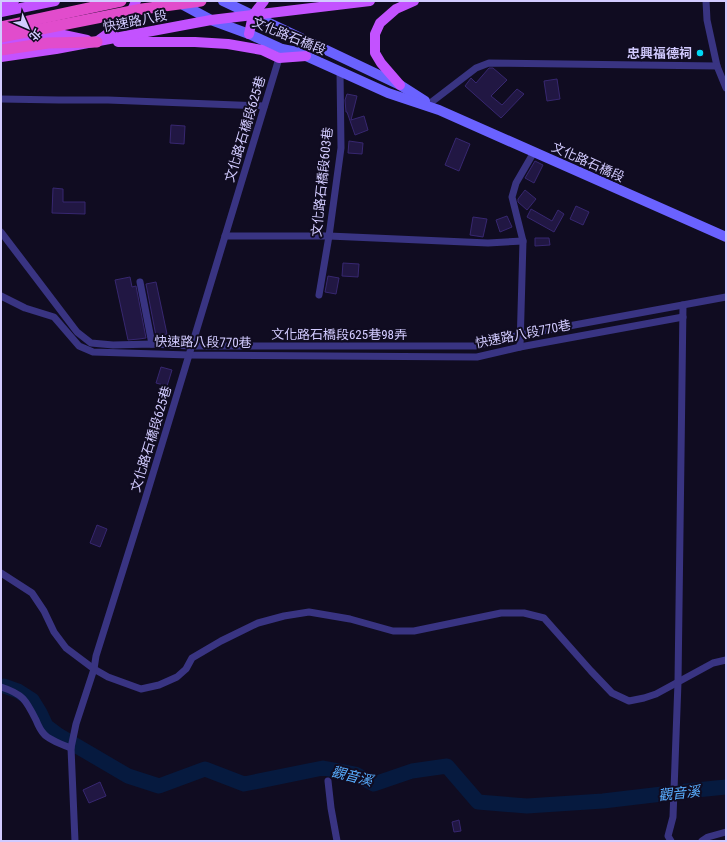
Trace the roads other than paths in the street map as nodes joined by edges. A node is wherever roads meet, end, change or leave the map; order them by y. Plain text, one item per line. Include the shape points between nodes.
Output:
1 (14, 1) edge
2 (55, 1) edge
3 (121, 1) edge
4 (136, 1) edge
5 (176, 1) edge
6 (201, 1) edge
7 (223, 1) edge
8 (264, 1) edge
9 (370, 1) edge
10 (414, 1) edge
11 (706, 1) edge
12 (1, 7) edge
13 (1, 12) edge
14 (253, 15) junction
15 (211, 20) junction
16 (1, 27) edge
17 (249, 34) junction
18 (1, 37) edge
19 (97, 42) junction
20 (1, 43) edge
21 (1, 50) edge
22 (280, 53) junction
23 (1, 58) edge
24 (717, 66) junction
25 (340, 71) junction
26 (400, 85) junction
27 (726, 88) edge
28 (1, 99) edge
29 (429, 104) junction
30 (264, 106) junction
31 (439, 110) junction
32 (534, 152) junction
33 (1, 232) edge
34 (225, 236) junction
35 (329, 236) junction
36 (726, 237) edge
37 (523, 242) junction
38 (140, 282) dead end
39 (319, 295) dead end
40 (1, 296) edge
41 (726, 297) edge
42 (683, 305) junction
43 (683, 317) junction
44 (520, 335) junction
45 (152, 344) junction
46 (191, 346) junction
47 (520, 347) junction
48 (189, 355) junction
49 (1, 573) edge
50 (726, 660) edge
51 (94, 669) junction
52 (678, 682) junction
53 (1, 687) edge
54 (71, 748) junction
55 (328, 781) dead end
56 (726, 832) edge
57 (75, 841) edge
58 (337, 841) edge
59 (671, 841) edge
60 (702, 841) edge

1 - 12 main road
2 - 13 main road
3 - 16 highway
4 - 19 main road via 123,22
5 - 15 main road, 文化路石橋段
6 - 18 highway, bridge via 142,9
7 - 14 main road, 文化路石橋段
8 - 14 main road
9 - 14 main road, 快速路八段
10 - 26 main road via 396,9 380,23 375,34 375,52
11 - 24 street via 707,20
14 - 15 main road, 快速路八段
14 - 17 main road
14 - 26 main road, 文化路石橋段
15 - 17 main road, 文化路石橋段
15 - 19 main road, 快速路八段
17 - 22 main road, 文化路石橋段
19 - 20 main road via 59,34
19 - 21 highway via 48,43
19 - 22 main road via 196,42 228,44
19 - 23 main road, 快速路八段
22 - 25 main road, 文化路石橋段 via 306,56
22 - 30 street, 文化路石橋段625巷
24 - 27 street
24 - 29 street via 489,63 476,68
25 - 31 main road, 文化路石橋段 via 388,93
25 - 35 street, 文化路石橋段603巷 via 341,148
26 - 29 main road, 文化路石橋段
28 - 30 street
29 - 31 main road, 文化路石橋段
30 - 34 street, 文化路石橋段625巷
31 - 32 main road, 文化路石橋段
32 - 36 main road, 文化路石橋段
32 - 37 street via 516,183 512,197
33 - 45 street, 文化路石橋段625巷98弄 via 78,332 91,343
34 - 35 street
34 - 46 street, 文化路石橋段625巷
35 - 37 street
35 - 39 street, 文化路石橋段603巷
37 - 44 street
38 - 45 street
40 - 48 street, 快速路八段770巷 via 25,308 54,317 79,346 93,352
41 - 42 street, 文化路石橋段625巷98弄
42 - 43 street
42 - 44 street, 文化路石橋段625巷98弄
43 - 47 street, 快速路八段770巷
43 - 52 street
44 - 46 street, 文化路石橋段625巷98弄 via 475,346
44 - 47 street
45 - 46 street, 文化路石橋段625巷98弄
46 - 48 street, 文化路石橋段625巷
47 - 48 street, 快速路八段770巷 via 477,356
48 - 51 street, 文化路石橋段625巷
49 - 51 street via 32,593 66,648
50 - 52 street via 713,663
51 - 52 street via 142,689 159,685 186,669 192,658 227,638 258,623 309,612 350,619 393,631 414,631 502,614 524,613 544,618 612,693 629,700 644,698
51 - 54 street, 文化路石橋段625巷
52 - 59 street via 673,817 668,836
53 - 54 street via 14,691 22,698 45,735
54 - 57 street, 文化路石橋段625巷
55 - 58 street via 330,808
56 - 60 street

